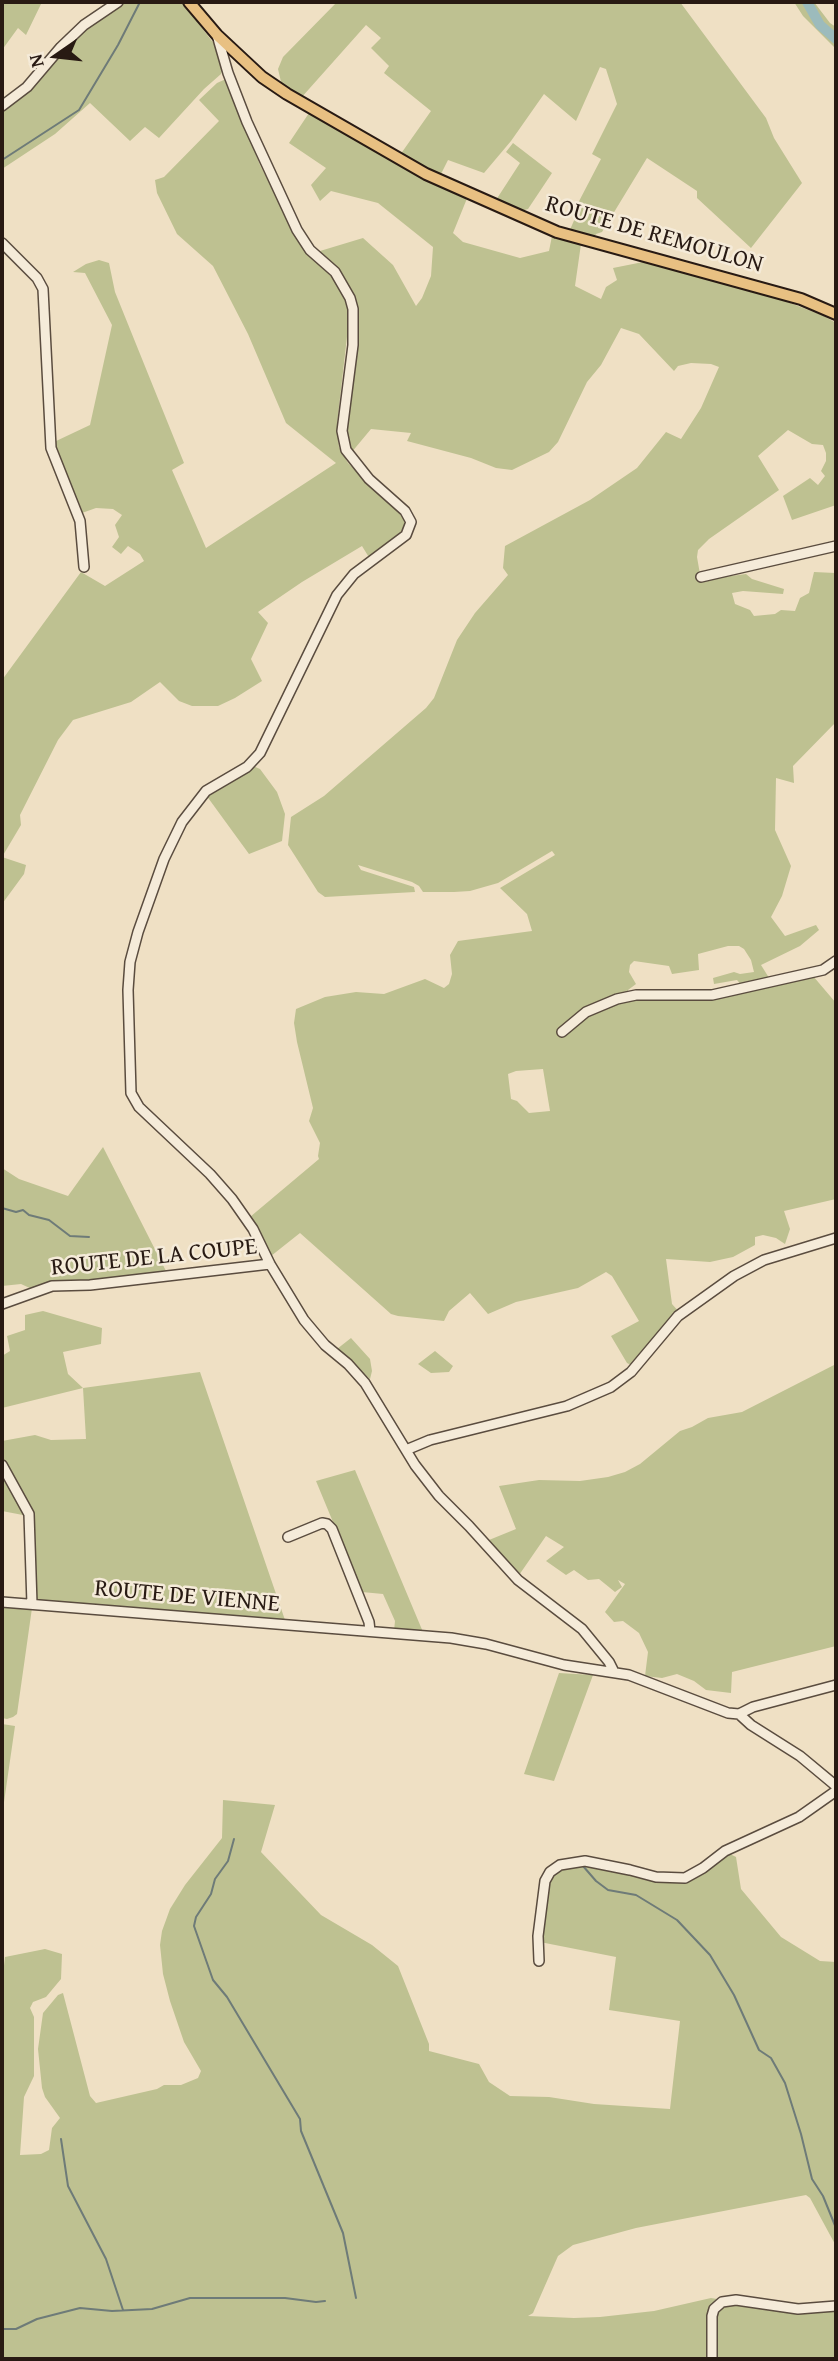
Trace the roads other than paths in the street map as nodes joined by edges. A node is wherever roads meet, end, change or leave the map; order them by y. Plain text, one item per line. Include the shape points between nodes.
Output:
1 (118, 2) edge
2 (189, 2) edge
3 (217, 36) junction
4 (2, 106) edge
5 (2, 243) edge
6 (836, 314) edge
7 (836, 546) edge
8 (84, 567) dead end
9 (701, 577) dead end
10 (836, 961) edge
11 (562, 1032) dead end
12 (836, 1238) edge
13 (270, 1264) junction
14 (2, 1304) edge
15 (406, 1450) junction
16 (2, 1465) edge
17 (288, 1537) dead end
18 (2, 1602) edge
19 (32, 1604) junction
20 (370, 1631) junction
21 (614, 1672) junction
22 (836, 1685) edge
23 (739, 1714) junction
24 (836, 1789) edge
25 (539, 1961) dead end
26 (836, 2306) edge
27 (712, 2359) edge

1 - 4 street via 85,25 27,87
2 - 3 main road, ROUTE DE REMOULON
3 - 6 main road, ROUTE DE REMOULON via 287,94 419,170 540,226 801,299
3 - 13 street via 247,122 297,230 310,250 335,272 350,298 353,345 341,431 346,450 411,522 406,535 354,574 337,595 260,753 247,767 206,791 191,808 164,859 130,962 133,1099 221,1184
5 - 8 street via 43,289 51,448 79,521
7 - 9 street
10 - 11 street via 823,970 712,995 617,999 586,1012
12 - 15 street via 764,1261 734,1276 678,1316 631,1372 611,1387 567,1406 442,1436
13 - 14 street, ROUTE DE LA COUPE via 52,1286
13 - 15 street via 317,1337 365,1383
15 - 21 street via 439,1496 518,1580 582,1629
16 - 19 street via 29,1514
17 - 20 street via 327,1524
18 - 19 street, ROUTE DE VIENNE
19 - 20 street, ROUTE DE VIENNE
20 - 21 street, ROUTE DE VIENNE via 464,1639 564,1665
21 - 23 street, ROUTE DE VIENNE
22 - 23 street
23 - 24 street
24 - 25 street via 799,1817 724,1851 685,1878 656,1877 585,1861 560,1865 545,1881
26 - 27 street via 798,2309 722,2302 712,2316

